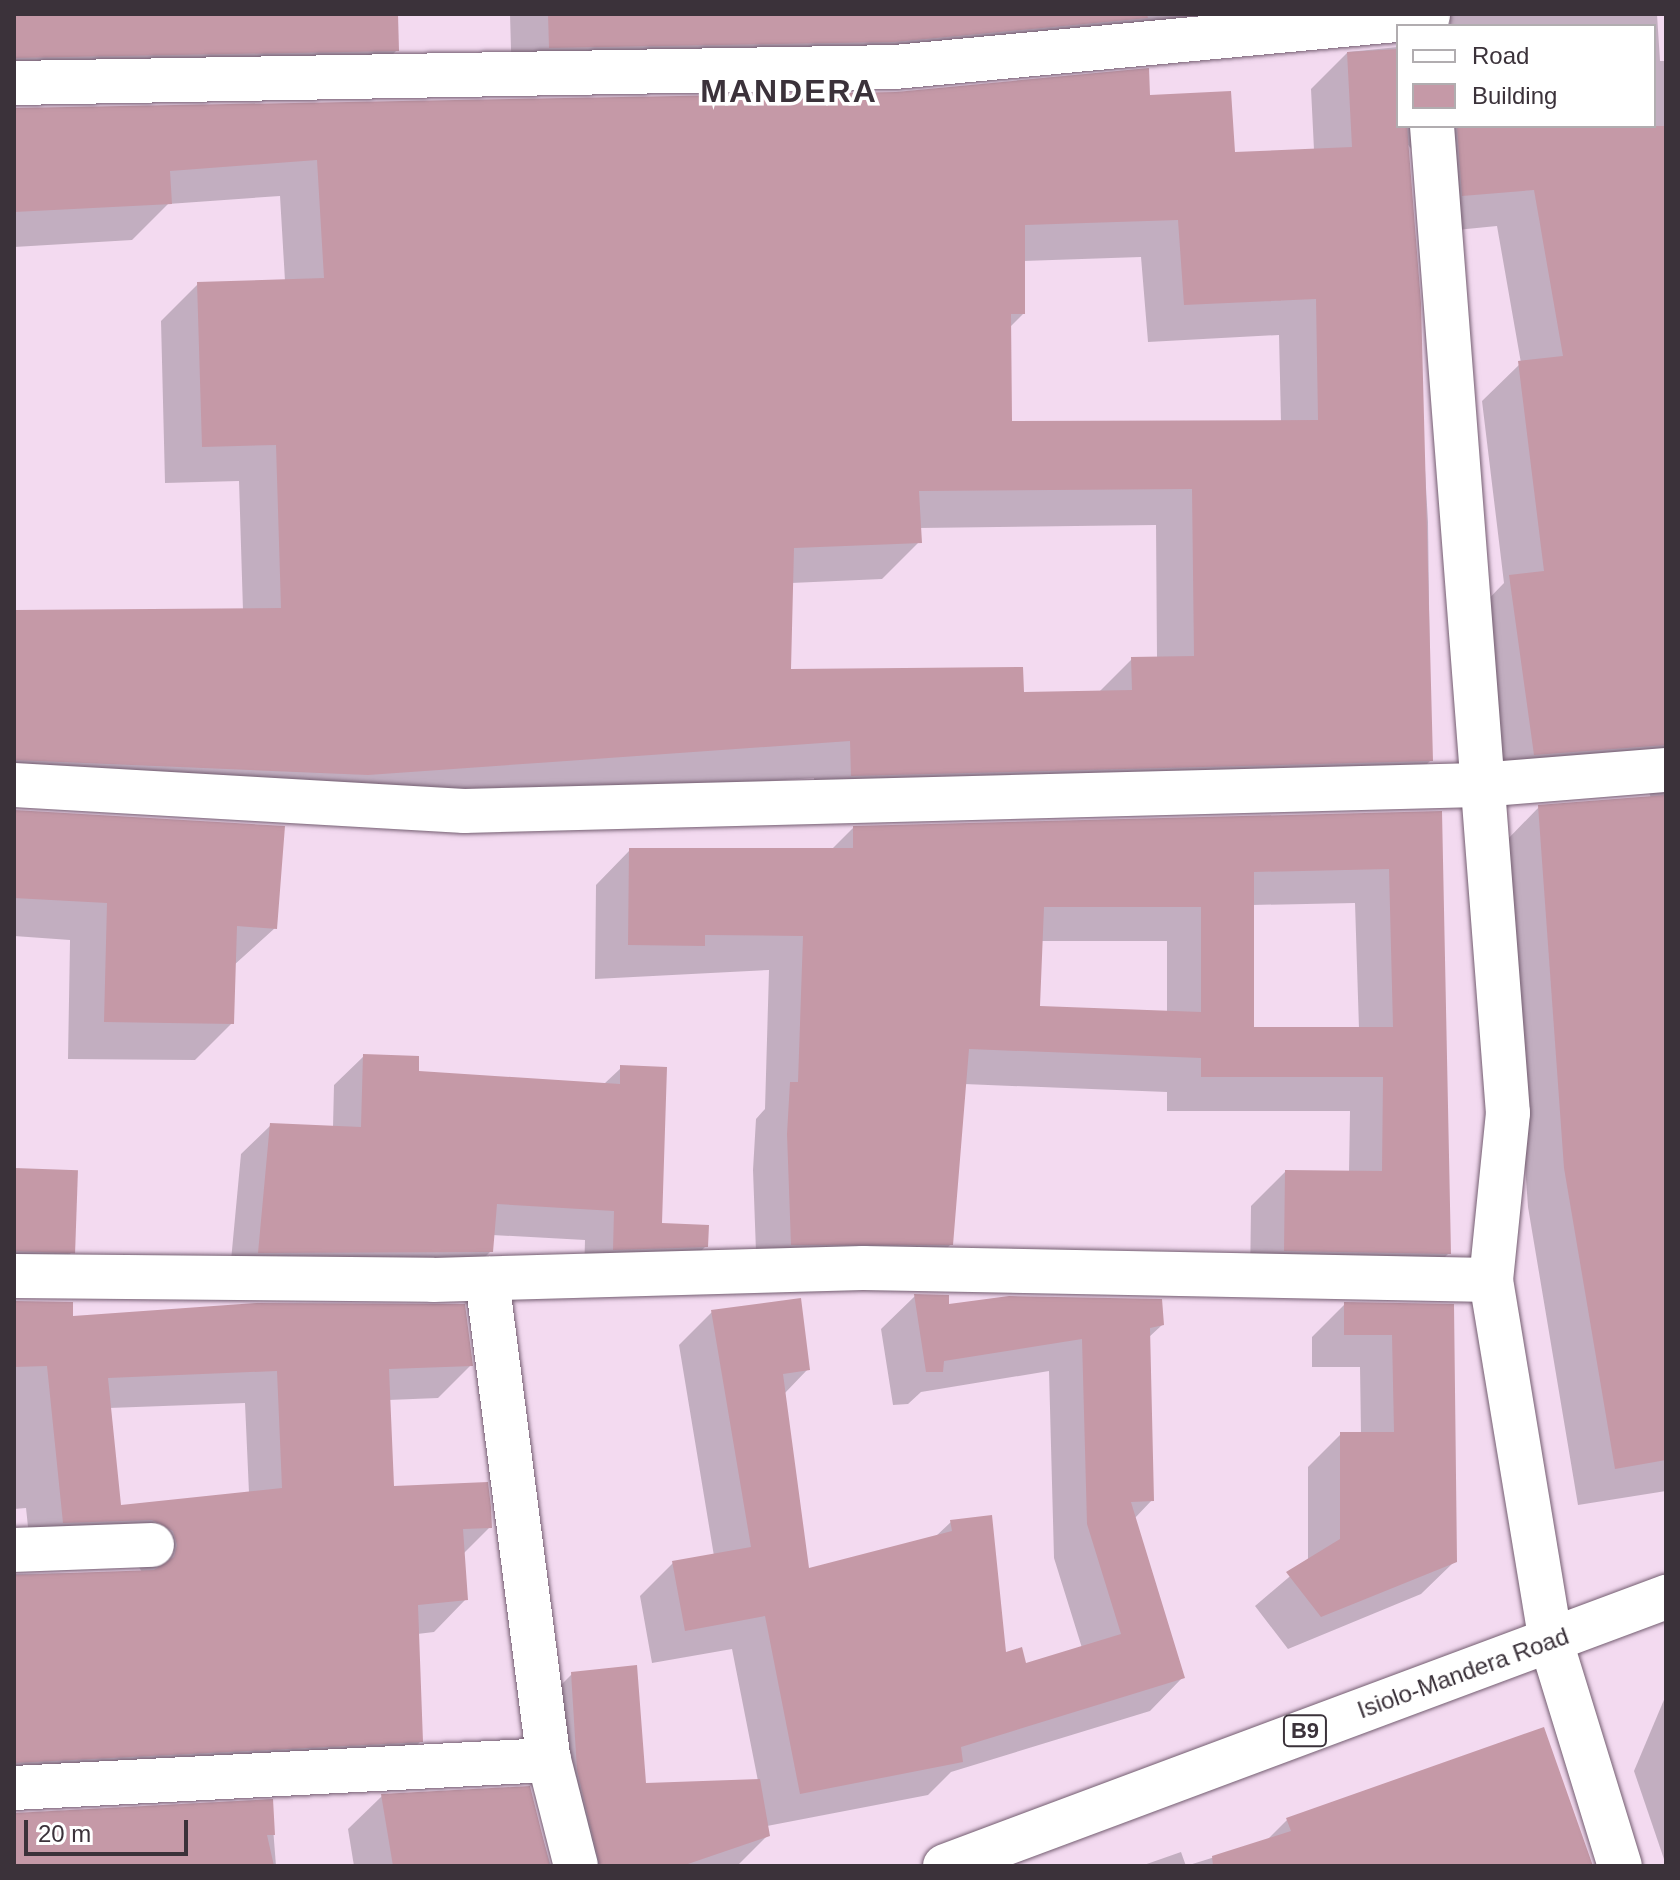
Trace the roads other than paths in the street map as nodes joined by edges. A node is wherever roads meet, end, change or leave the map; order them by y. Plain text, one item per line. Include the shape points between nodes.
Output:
1 (1428, 19) edge
2 (1151, 26) edge
3 (14, 83) edge
4 (1432, 128) edge
5 (1666, 770) edge
6 (14, 785) edge
7 (1479, 785) junction
8 (14, 1276) edge
9 (487, 1279) junction
10 (1491, 1280) junction
11 (152, 1545) dead end
12 (14, 1550) edge
13 (1666, 1597) edge
14 (1551, 1642) junction
15 (549, 1760) junction
16 (14, 1788) edge
17 (576, 1866) edge
18 (945, 1866) edge
19 (1620, 1866) edge

1 - 2 main road
2 - 3 main road via 895,67
4 - 7 main road
5 - 7 main road
6 - 7 main road via 464,811
7 - 10 main road via 1508,1113
8 - 9 main road
9 - 10 main road via 863,1268
9 - 15 main road
10 - 14 main road
11 - 12 main road
13 - 14 main road, Isiolo-Mandera Road / B9
14 - 18 main road, Isiolo-Mandera Road / B9
14 - 19 main road
15 - 16 main road
15 - 17 main road

